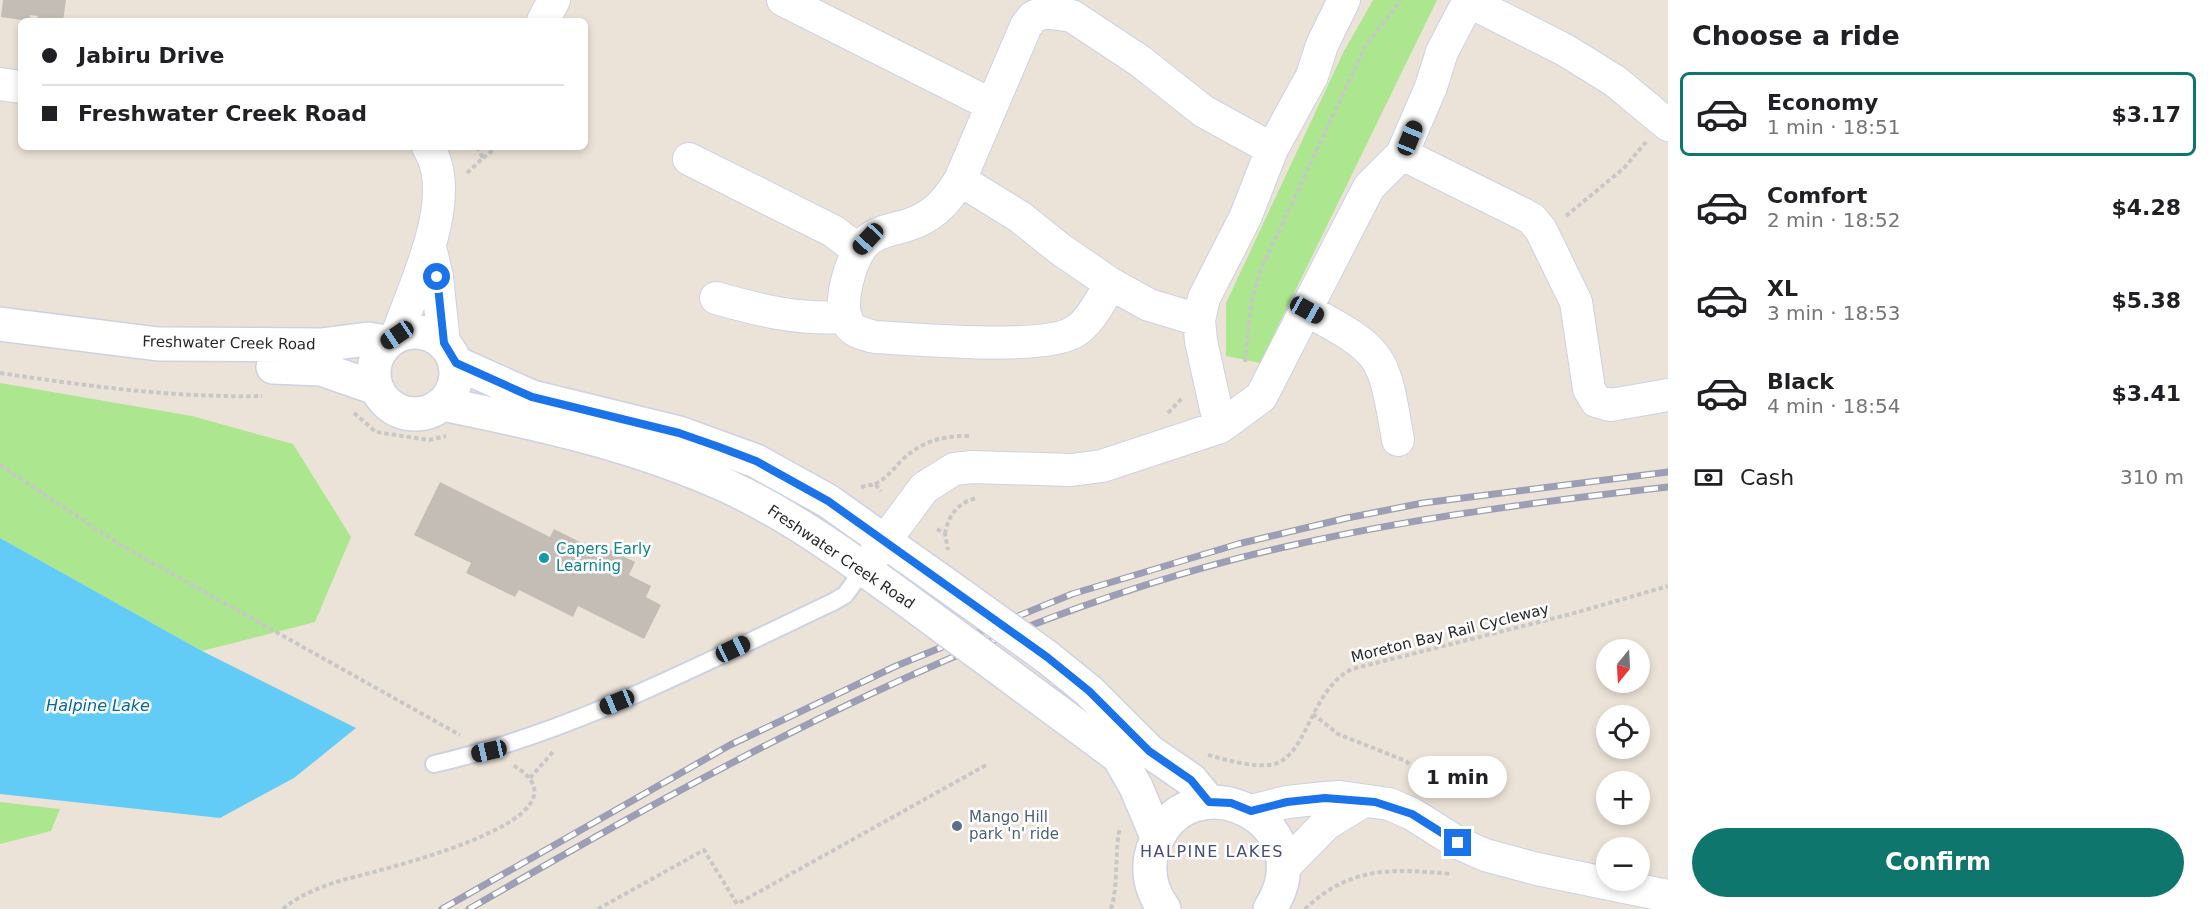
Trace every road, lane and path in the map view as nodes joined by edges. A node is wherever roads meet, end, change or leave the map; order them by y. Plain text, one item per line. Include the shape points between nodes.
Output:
1 (554, 0) edge
2 (783, 0) edge
3 (1344, 0) edge
4 (1401, 0) edge
5 (1469, 0) edge
6 (1046, 6) edge
7 (545, 18) edge
8 (0, 84) edge
9 (18, 87) edge
10 (992, 105) junction
11 (1666, 123) edge
12 (1272, 149) junction
13 (437, 150) edge
14 (493, 150) edge
15 (1402, 154) junction
16 (483, 158) dead end
17 (689, 159) dead end
18 (960, 180) junction
19 (1541, 230) junction
20 (431, 250) junction
21 (858, 250) junction
22 (1110, 284) junction
23 (716, 298) dead end
24 (1307, 310) junction
25 (846, 317) junction
26 (1199, 320) junction
27 (0, 324) edge
28 (392, 339) junction
29 (0, 344) edge
30 (450, 353) junction
31 (0, 373) edge
32 (1209, 379) junction
33 (376, 388) junction
34 (1268, 388) junction
35 (269, 395) dead end
36 (1668, 395) edge
37 (347, 406) dead end
38 (1162, 418) dead end
39 (449, 419) junction
40 (1220, 427) junction
41 (1398, 440) dead end
42 (0, 465) edge
43 (987, 497) dead end
44 (945, 534) dead end
45 (885, 539) junction
46 (864, 569) junction
47 (1668, 586) edge
48 (1312, 714) junction
49 (489, 751) junction
50 (1203, 754) dead end
51 (434, 764) dead end
52 (988, 764) dead end
53 (1209, 802) junction
54 (1362, 802) junction
55 (1251, 811) junction
56 (1120, 818) dead end
57 (1424, 821) junction
58 (1158, 837) junction
59 (1284, 867) junction
60 (1462, 875) dead end
61 (1157, 895) edge
62 (1668, 896) edge
63 (283, 909) edge
64 (598, 909) edge
65 (1111, 909) edge
66 (1135, 909) edge
67 (1270, 909) edge
68 (1305, 909) edge

1 - 7 street
2 - 10 street
3 - 12 street via 1308,85
4 - 34 path via 1366,45 1261,269 1251,302 1243,378
5 - 11 street via 1615,81
5 - 15 street via 1442,52
6 - 10 street via 1026,26
6 - 12 street via 1072,16 1140,61 1203,111
8 - 9 street
10 - 18 street
11 - 19 path via 1624,168 1566,216
12 - 26 street via 1245,218 1210,282
13 - 20 street via 439,194
14 - 16 path
15 - 19 street via 1523,214
15 - 24 street via 1369,188
17 - 21 street via 833,231
18 - 21 street via 947,201 930,216 868,239
18 - 22 street via 1020,217
19 - 36 street via 1576,303 1592,396 1611,405
20 - 28 street
20 - 30 street
21 - 25 street via 850,267
22 - 25 street via 1074,333 1053,338 1007,343 875,337 860,333
22 - 26 street via 1149,305
23 - 25 street via 773,314 812,319
24 - 34 street
24 - 41 street via 1353,336 1376,356 1388,383
26 - 32 street
27 - 28 main road, Freshwater Creek Road via 158,344 321,345
28 - 30 main road via 422,332 434,336
28 - 33 main road via 374,364
29 - 33 main road, Freshwater Creek Road via 196,368 296,366 321,369
30 - 39 main road via 455,385
30 - 45 main road via 532,397 679,433 756,461 828,501
31 - 35 path via 171,394
32 - 38 path via 1188,392
32 - 40 street
33 - 39 main road via 387,404 408,414
34 - 40 street
37 - 39 path via 376,432 429,440
39 - 46 main road, Freshwater Creek Road via 523,419 598,438 690,470 769,508
40 - 45 street via 1102,466 1071,470 954,469 924,488
42 - 49 path via 119,544
43 - 44 path via 962,504 949,519
45 - 46 street
45 - 53 main road, bridge via 1089,691 1149,751 1191,780
46 - 49 lane via 845,595 833,602 634,696
46 - 58 main road, Freshwater Creek Road, bridge via 1119,757
47 - 48 path, Moreton Bay Rail Cycleway via 1352,669 1330,684
48 - 50 path, Moreton Bay Rail Cycleway via 1296,748 1280,762 1259,765
48 - 57 path via 1338,734 1406,761 1419,782
49 - 51 lane
49 - 63 path via 530,778 534,790 531,804 520,815 458,848 337,882
52 - 64 path via 737,904 704,850
53 - 55 main road via 1231,803
53 - 58 main road via 1179,813
54 - 55 street via 1325,798
54 - 57 street via 1389,804
54 - 59 street via 1326,824
55 - 59 main road via 1269,826 1280,846
56 - 65 path
57 - 62 street via 1458,843 1498,859
58 - 61 main road via 1150,858
59 - 67 main road via 1282,883
60 - 68 path via 1410,870 1366,873 1320,895
61 - 66 main road

